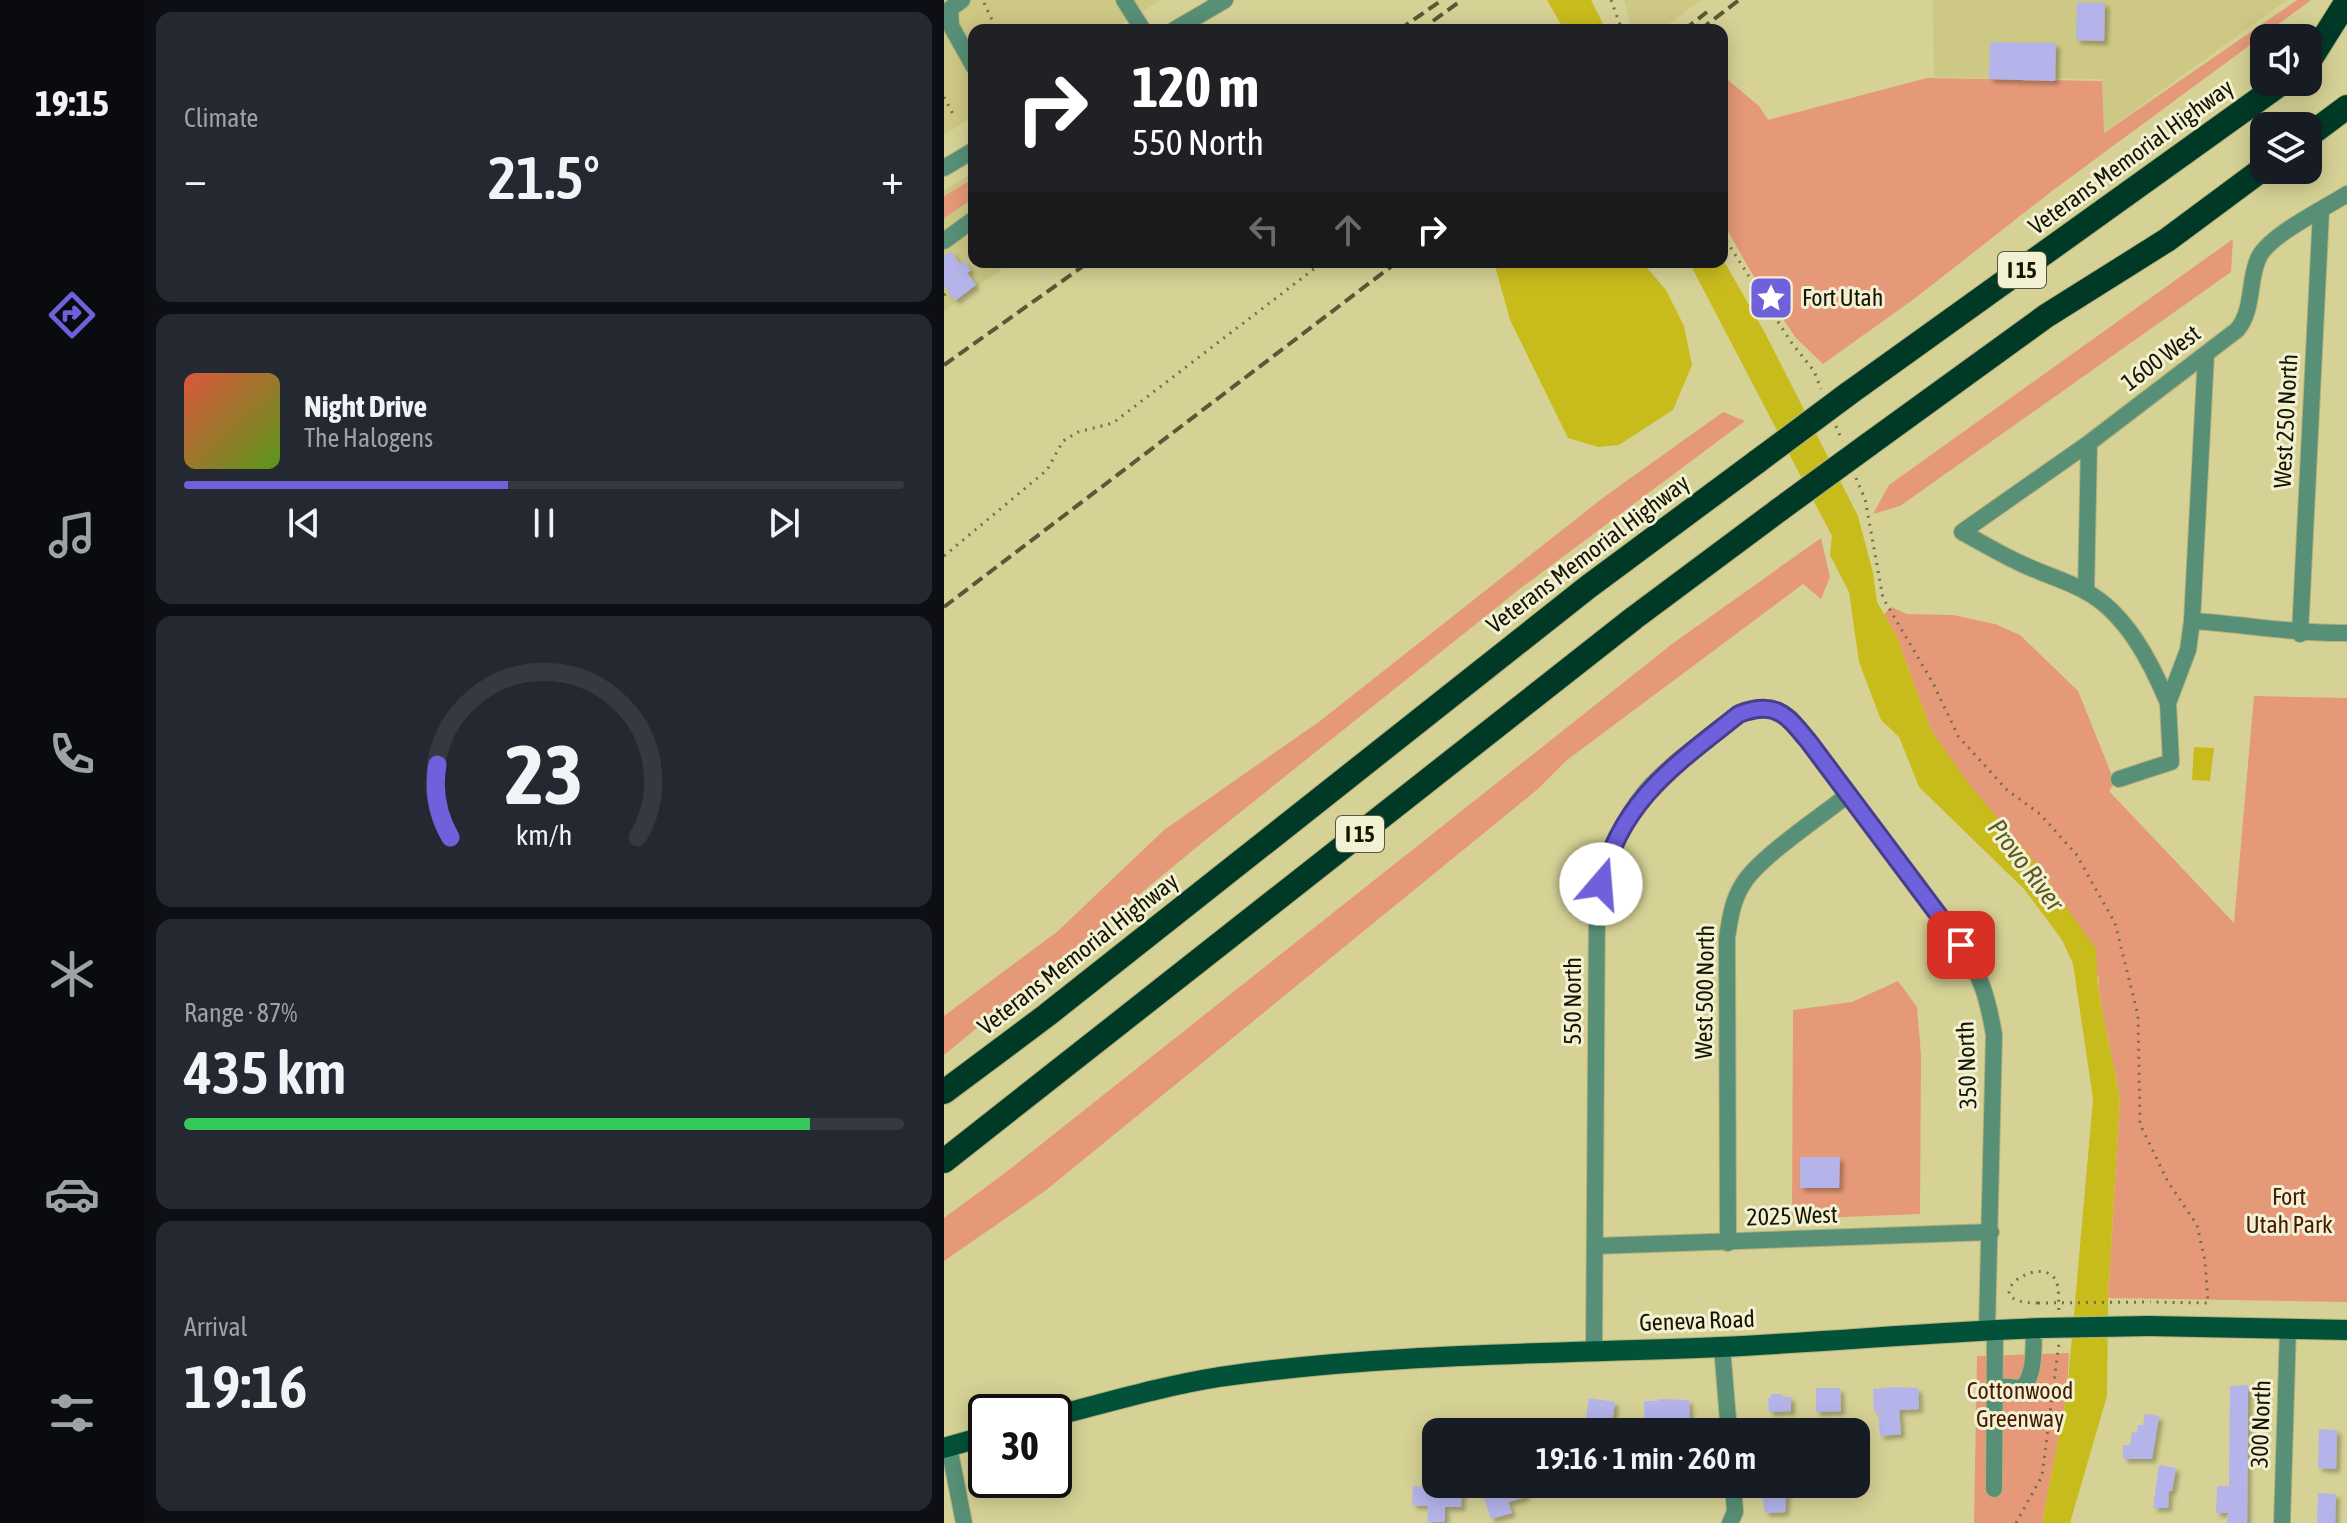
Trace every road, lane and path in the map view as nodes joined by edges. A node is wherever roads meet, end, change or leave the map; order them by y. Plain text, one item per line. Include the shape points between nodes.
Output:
1 (962, 0) edge
2 (1124, 0) edge
3 (1225, 0) edge
4 (1611, 0) edge
5 (2347, 1) edge
6 (984, 3) dead end
7 (994, 24) dead end
8 (1139, 24) edge
9 (1184, 24) edge
10 (1620, 24) edge
11 (2347, 35) edge
12 (2322, 41) edge
13 (2322, 54) edge
14 (968, 56) edge
15 (2263, 96) edge
16 (944, 97) edge
17 (2347, 107) edge
18 (954, 116) dead end
19 (2322, 126) edge
20 (968, 159) edge
21 (944, 168) edge
22 (2250, 178) edge
23 (2347, 194) edge
24 (2321, 211) junction
25 (968, 223) edge
26 (944, 241) edge
27 (1728, 243) edge
28 (1315, 268) edge
29 (949, 292) dead end
30 (944, 295) edge
31 (2206, 354) junction
32 (1837, 397) junction
33 (1831, 414) dead end
34 (1842, 442) dead end
35 (2089, 443) junction
36 (1854, 471) dead end
37 (944, 556) edge
38 (2086, 592) junction
39 (2192, 621) junction
40 (2347, 633) edge
41 (2300, 634) junction
42 (2168, 703) junction
43 (2119, 779) dead end
44 (1849, 794) junction
45 (944, 1092) edge
46 (944, 1161) edge
47 (1991, 1232) junction
48 (1728, 1243) junction
49 (1595, 1246) junction
50 (2038, 1303) dead end
51 (2288, 1327) junction
52 (2037, 1328) junction
53 (1991, 1329) junction
54 (2347, 1330) edge
55 (1722, 1347) junction
56 (1594, 1351) junction
57 (1995, 1386) junction
58 (1072, 1412) edge
59 (1728, 1418) edge
60 (968, 1441) edge
61 (946, 1448) edge
62 (1994, 1489) dead end
63 (1734, 1498) edge
64 (964, 1523) edge
65 (1730, 1523) edge
66 (2282, 1523) edge

1 - 14 street via 950,9 951,26
2 - 8 street
3 - 9 street
4 - 10 path
5 - 12 highway
6 - 7 path
11 - 13 highway
15 - 32 highway, Veterans Memorial Highway / I 15
16 - 18 path
17 - 19 highway
20 - 21 street
22 - 46 highway, I 15, bridge via 2167,240 2046,316 1634,618
23 - 24 street, 1600 West
24 - 31 street, 1600 West via 2262,250 2243,322
24 - 41 street, West 250 North
25 - 26 street
27 - 32 path via 1784,331
28 - 37 path via 1113,423 1063,441 1047,470
29 - 30 path
31 - 35 street, 1600 West
31 - 39 street
32 - 45 highway, Veterans Memorial Highway / I 15, bridge
33 - 34 path
35 - 38 street
35 - 38 street, 1600 West via 1962,532
36 - 50 path, bridge via 1865,499 1883,598 1958,736 2076,854 2115,923 2138,1015 2140,1124 2168,1182 2197,1225 2205,1261 2208,1303
38 - 42 street via 2129,632 2154,668
39 - 41 street
39 - 42 street via 2188,650
40 - 41 street
42 - 43 street via 2171,762
44 - 47 street, 350 North via 1961,945 1987,994 1994,1035
44 - 48 street, West 500 North via 1758,866 1732,906 1727,938
44 - 49 street, 550 North via 1791,719 1775,709 1752,709 1665,773 1617,838 1597,904
47 - 48 street, 2025 West
47 - 53 street, 350 North
48 - 49 street, 2025 West
49 - 56 street, 550 North
51 - 52 main road, Geneva Road, bridge
51 - 54 main road, Geneva Road
51 - 66 street, 300 North
52 - 53 main road, Geneva Road
52 - 57 street via 2027,1383 2022,1388
53 - 55 main road, Geneva Road
53 - 57 street, 350 North
55 - 56 main road, Geneva Road
55 - 59 street
56 - 58 main road, Geneva Road via 1296,1367 1177,1386
57 - 62 street, 350 North
60 - 61 main road
61 - 64 street
63 - 65 street

